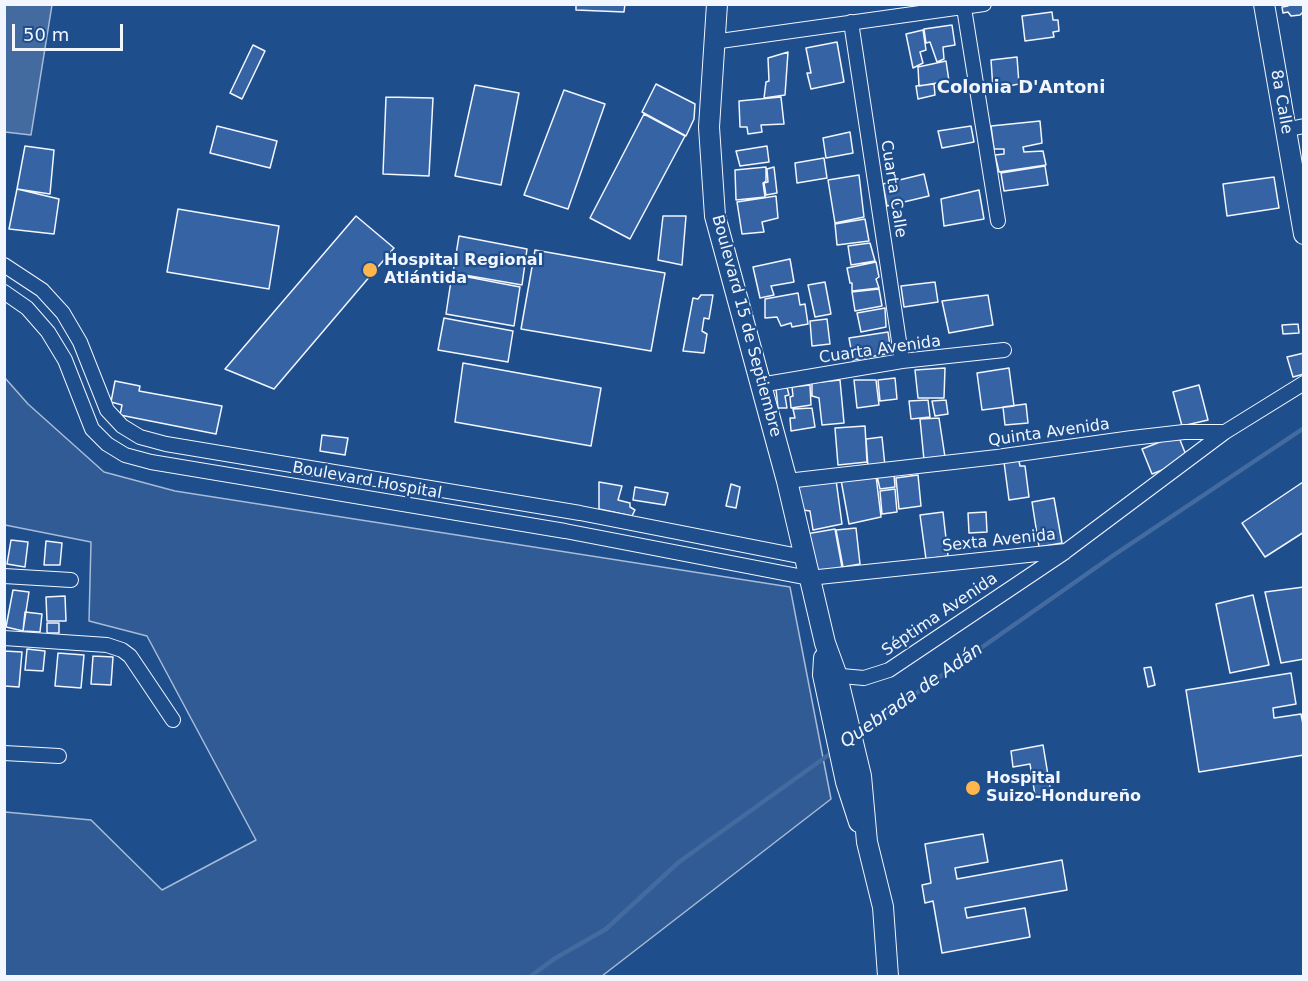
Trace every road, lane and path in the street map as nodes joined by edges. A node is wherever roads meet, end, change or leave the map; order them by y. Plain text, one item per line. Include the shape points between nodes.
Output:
1 (717, 4) edge
2 (984, 4) edge
3 (1264, 4) edge
4 (964, 8) junction
5 (851, 22) junction
6 (713, 42) junction
7 (1294, 128) edge
8 (998, 222) dead end
9 (1304, 234) edge
10 (4, 266) edge
11 (4, 292) edge
12 (1004, 350) dead end
13 (902, 362) junction
14 (1304, 383) edge
15 (760, 385) junction
16 (1225, 432) junction
17 (787, 481) junction
18 (1066, 551) junction
19 (804, 557) junction
20 (4, 576) edge
21 (809, 578) junction
22 (71, 580) dead end
23 (4, 638) edge
24 (830, 675) junction
25 (172, 720) dead end
26 (4, 753) edge
27 (59, 756) dead end
28 (867, 842) junction
29 (888, 976) edge

1 - 6 street, Boulevard 15 de Septiembre
2 - 4 street
3 - 7 street, 8a Calle
4 - 5 street
4 - 8 street
5 - 6 street
5 - 13 street, Cuarta Calle
6 - 15 street, Boulevard 15 de Septiembre via 709,127 715,216
7 - 9 street, 8a Calle
10 - 19 street, Boulevard Hospital via 42,290 63,313 80,342 107,410 140,437 580,513
11 - 21 street, Boulevard Hospital via 27,308 48,332 65,360 92,429 125,455 565,531
12 - 13 street, Cuarta Avenida
13 - 15 street, Cuarta Avenida
14 - 16 street
15 - 17 street, Boulevard 15 de Septiembre
16 - 17 street, Quinta Avenida via 1184,432
16 - 18 street, Sexta Avenida
17 - 19 street, Boulevard 15 de Septiembre
18 - 21 street, Sexta Avenida
18 - 24 street, Séptima Avenida via 889,670 864,678
19 - 21 street, Boulevard 15 de Septiembre
20 - 22 street
21 - 24 street, Boulevard 15 de Septiembre
23 - 25 street via 107,645 122,650
24 - 28 street, Boulevard 15 de Septiembre via 849,794
24 - 28 street, Boulevard 15 de Septiembre via 846,714 861,776
26 - 27 street
28 - 29 street, Boulevard 15 de Septiembre via 883,907

